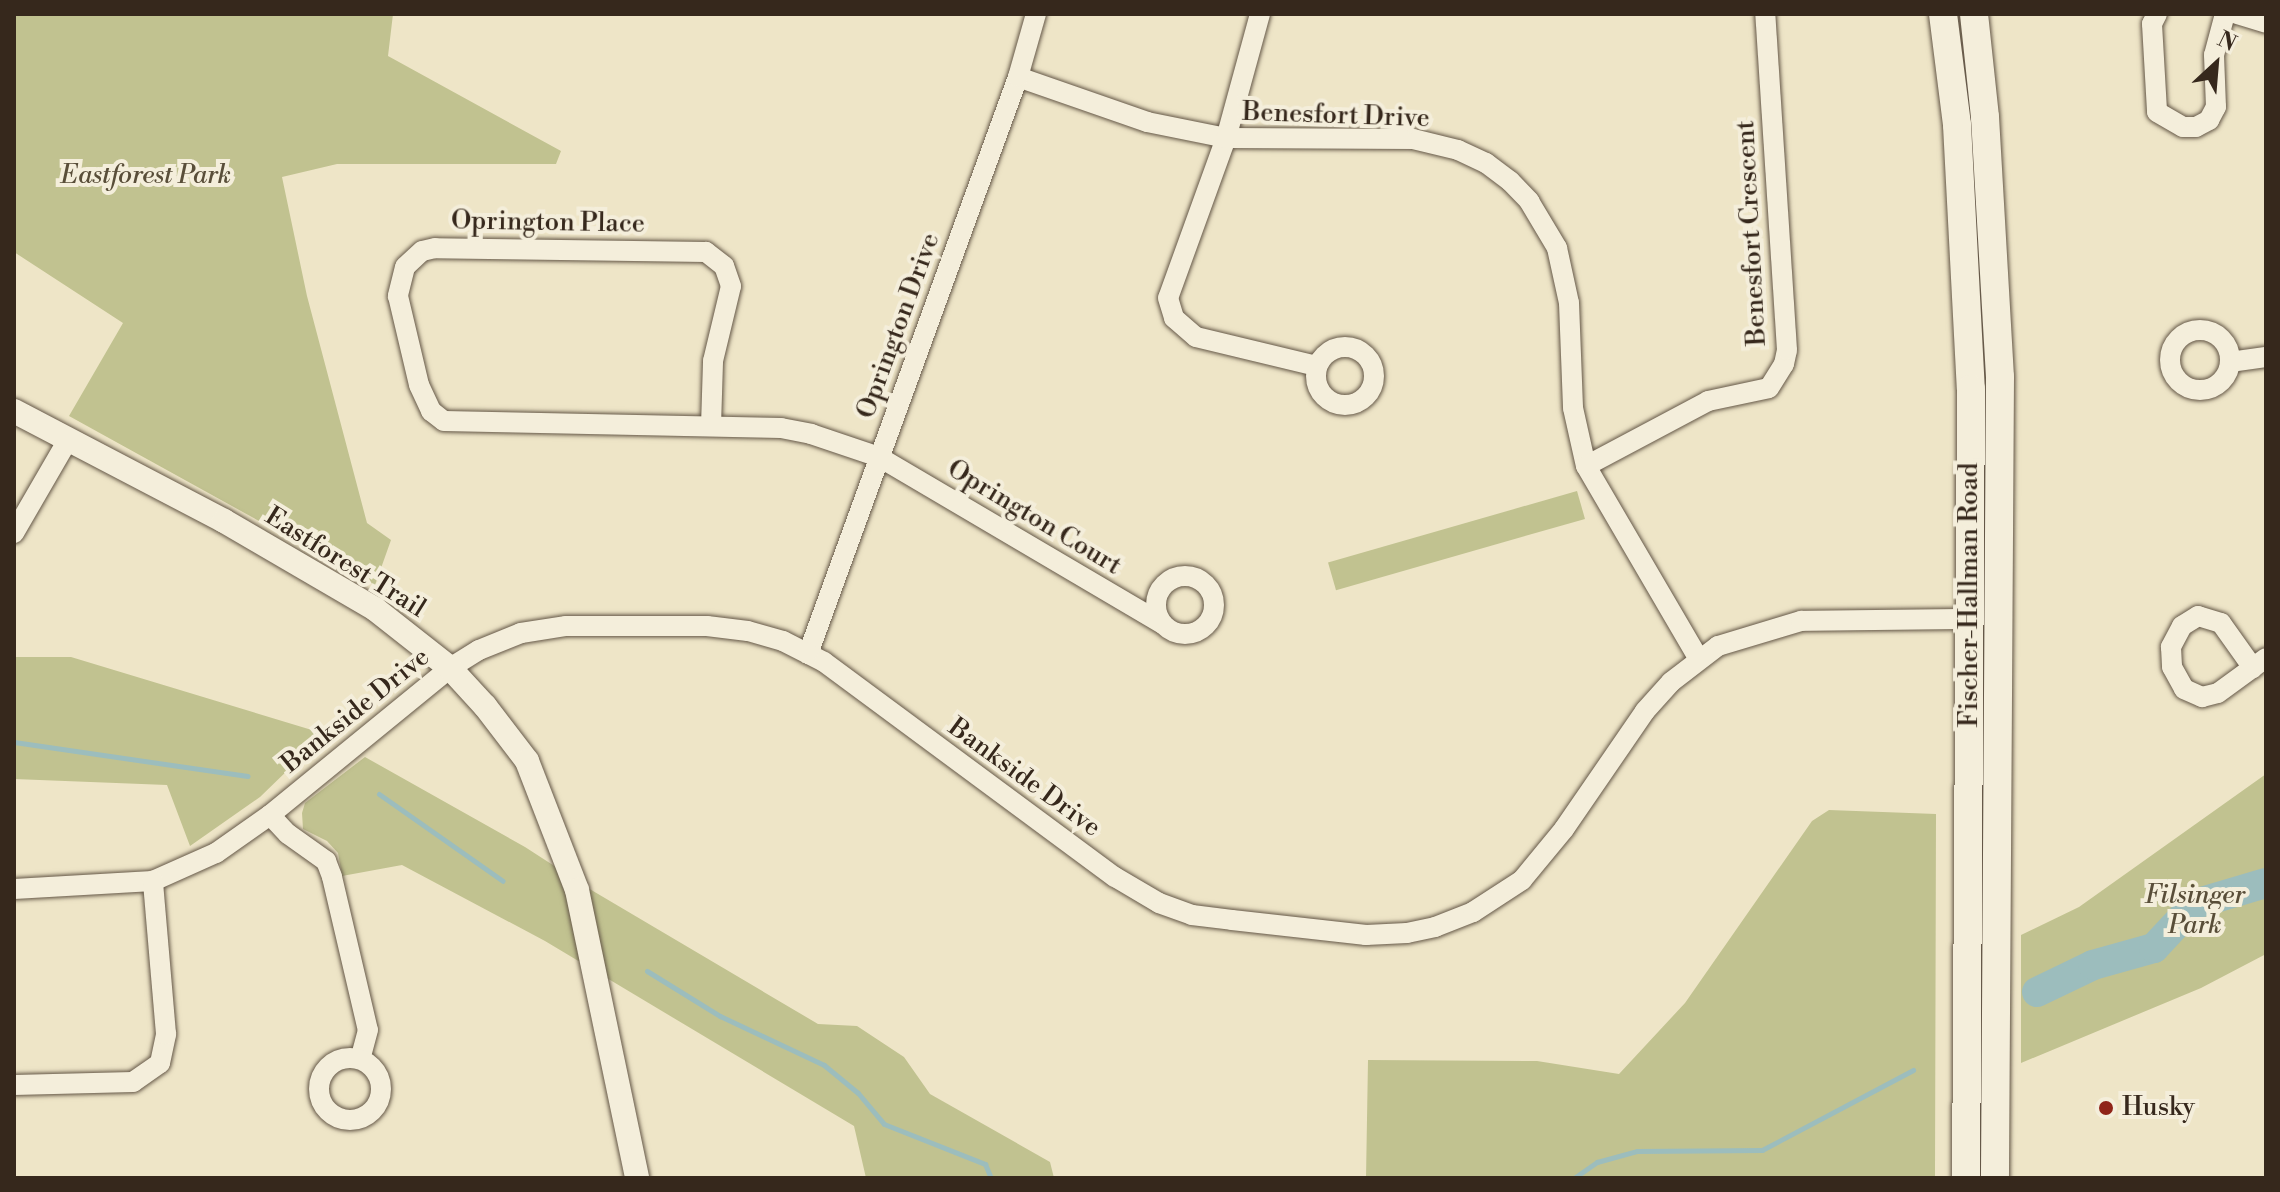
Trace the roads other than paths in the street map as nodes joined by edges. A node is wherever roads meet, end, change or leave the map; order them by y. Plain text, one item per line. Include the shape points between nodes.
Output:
1 (1036, 14) edge
2 (1260, 14) edge
3 (1765, 14) edge
4 (1943, 14) edge
5 (1974, 14) edge
6 (2157, 14) edge
7 (2225, 14) edge
8 (2237, 14) edge
9 (2266, 23) edge
10 (1018, 77) junction
11 (1226, 138) junction
12 (2266, 357) edge
13 (2230, 362) dead end
14 (1317, 366) dead end
15 (14, 411) edge
16 (711, 426) junction
17 (68, 440) junction
18 (879, 457) junction
19 (1586, 466) junction
20 (14, 533) edge
21 (1971, 619) junction
22 (1162, 624) dead end
23 (808, 654) junction
24 (1699, 659) junction
25 (450, 668) junction
26 (270, 815) junction
27 (153, 881) junction
28 (14, 889) edge
29 (360, 1059) dead end
30 (14, 1085) edge
31 (637, 1178) edge
32 (1966, 1178) edge
33 (1995, 1178) edge

1 - 10 street, Oprington Drive
2 - 11 street
3 - 19 street, Benesfort Crescent via 1784,364 1769,388 1708,401
4 - 21 main road, Fischer-Hallman Road via 1957,125 1971,389
5 - 33 main road, Fischer-Hallman Road via 2000,377
6 - 7 street via 2152,24 2157,112 2183,127 2209,120 2216,107 2214,55
8 - 9 street
10 - 11 street, Benesfort Drive via 1147,122
10 - 18 street, Oprington Drive
11 - 14 street via 1171,284 1168,298 1174,318 1205,340
11 - 19 street, Benesfort Drive via 1413,139 1458,150 1510,181 1529,201 1557,248 1569,303 1573,408
12 - 13 street
15 - 17 street, Eastforest Trail
16 - 16 street, Oprington Place via 713,361 731,286 724,266 706,252 435,248 422,251 405,267 398,296 419,385 431,411 444,421
16 - 18 street, Oprington Place via 781,428
17 - 20 street
17 - 25 street, Eastforest Trail via 224,521 375,609
18 - 22 street, Oprington Court
18 - 23 street, Oprington Drive
19 - 24 street, Benesfort Drive
21 - 24 street, Bankside Drive via 1801,621 1718,646
21 - 32 main road, Fischer-Hallman Road
23 - 24 street, Bankside Drive via 1115,877 1159,903 1192,915 1366,935 1435,927 1473,912 1522,880 1645,711
23 - 25 street, Bankside Drive via 748,631 707,626 566,626 521,633
25 - 26 street, Bankside Drive
25 - 31 street, Eastforest Trail via 527,761 577,890
26 - 27 street, Bankside Drive via 216,853
26 - 29 street via 326,861 332,877 368,1030
27 - 28 street, Bankside Drive
27 - 30 street via 166,1034 160,1063 133,1082

